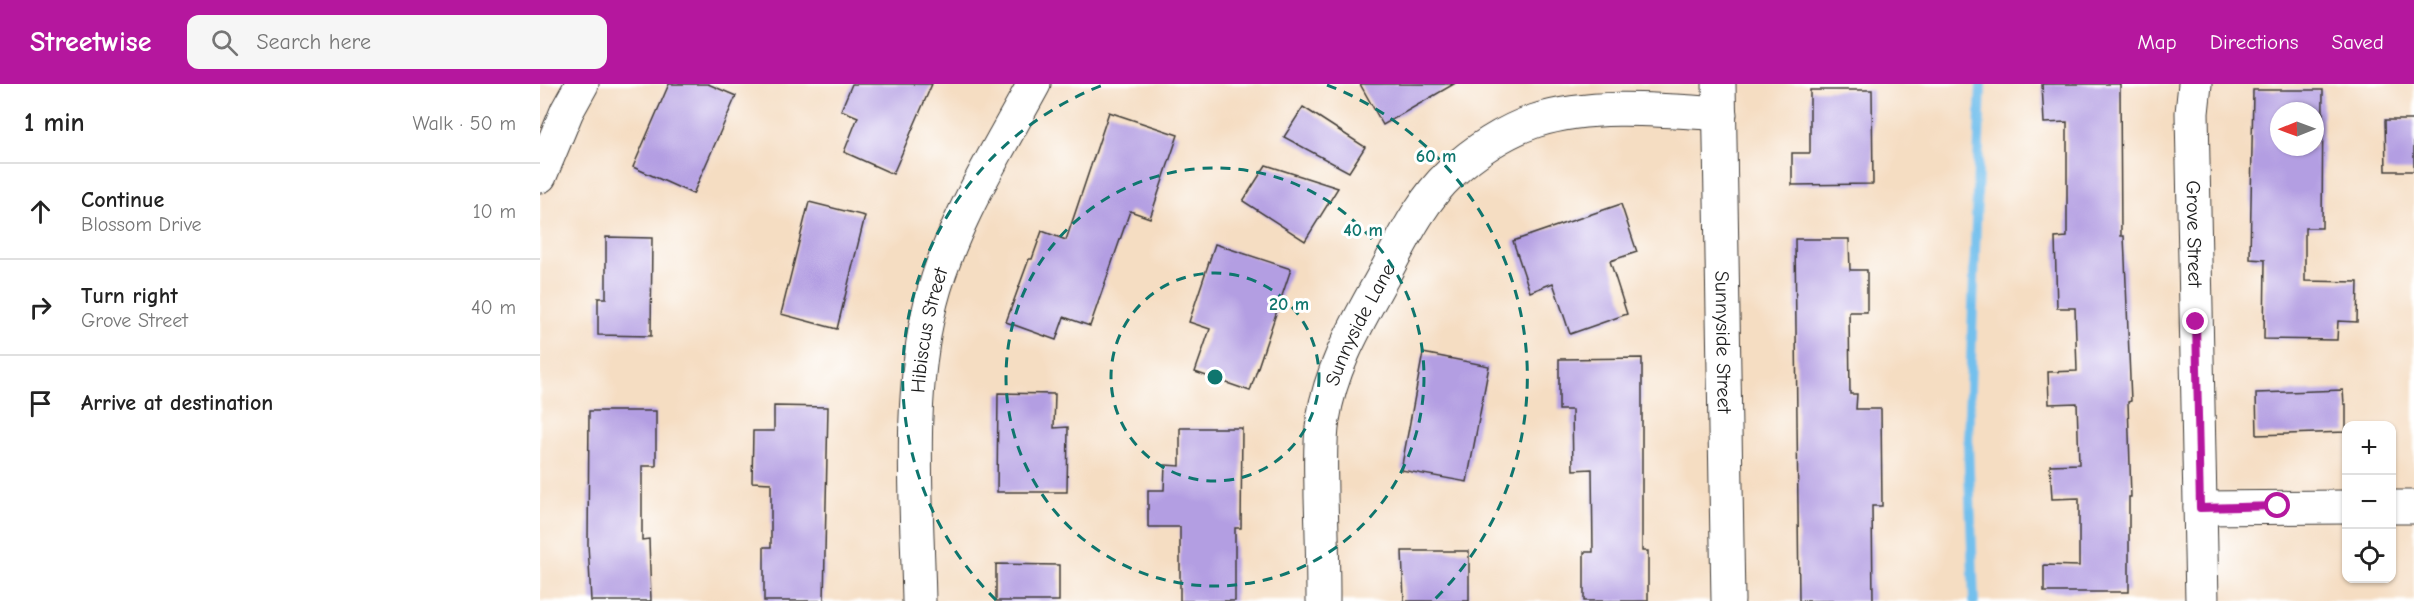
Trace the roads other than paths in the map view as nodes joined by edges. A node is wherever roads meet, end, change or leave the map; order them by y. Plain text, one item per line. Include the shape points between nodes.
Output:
1 (582, 84) edge
2 (1034, 84) edge
3 (2195, 84) edge
4 (1720, 99) edge
5 (540, 176) edge
6 (2342, 507) edge
7 (2396, 507) edge
8 (2414, 507) edge
9 (2200, 508) junction
10 (919, 601) edge
11 (1323, 601) edge
12 (1728, 601) edge
13 (2202, 601) edge

1 - 5 street
2 - 10 street, Hibiscus Street via 970,202 947,253 932,301 920,363 916,419
3 - 9 street, Grove Street via 2192,113
4 - 11 street, Sunnyside Lane via 1662,110 1576,112 1534,122 1490,142 1436,189 1405,236 1349,338 1335,372 1320,449
4 - 12 street, Sunnyside Street
6 - 9 street
7 - 8 street
9 - 13 street, Grove Street

